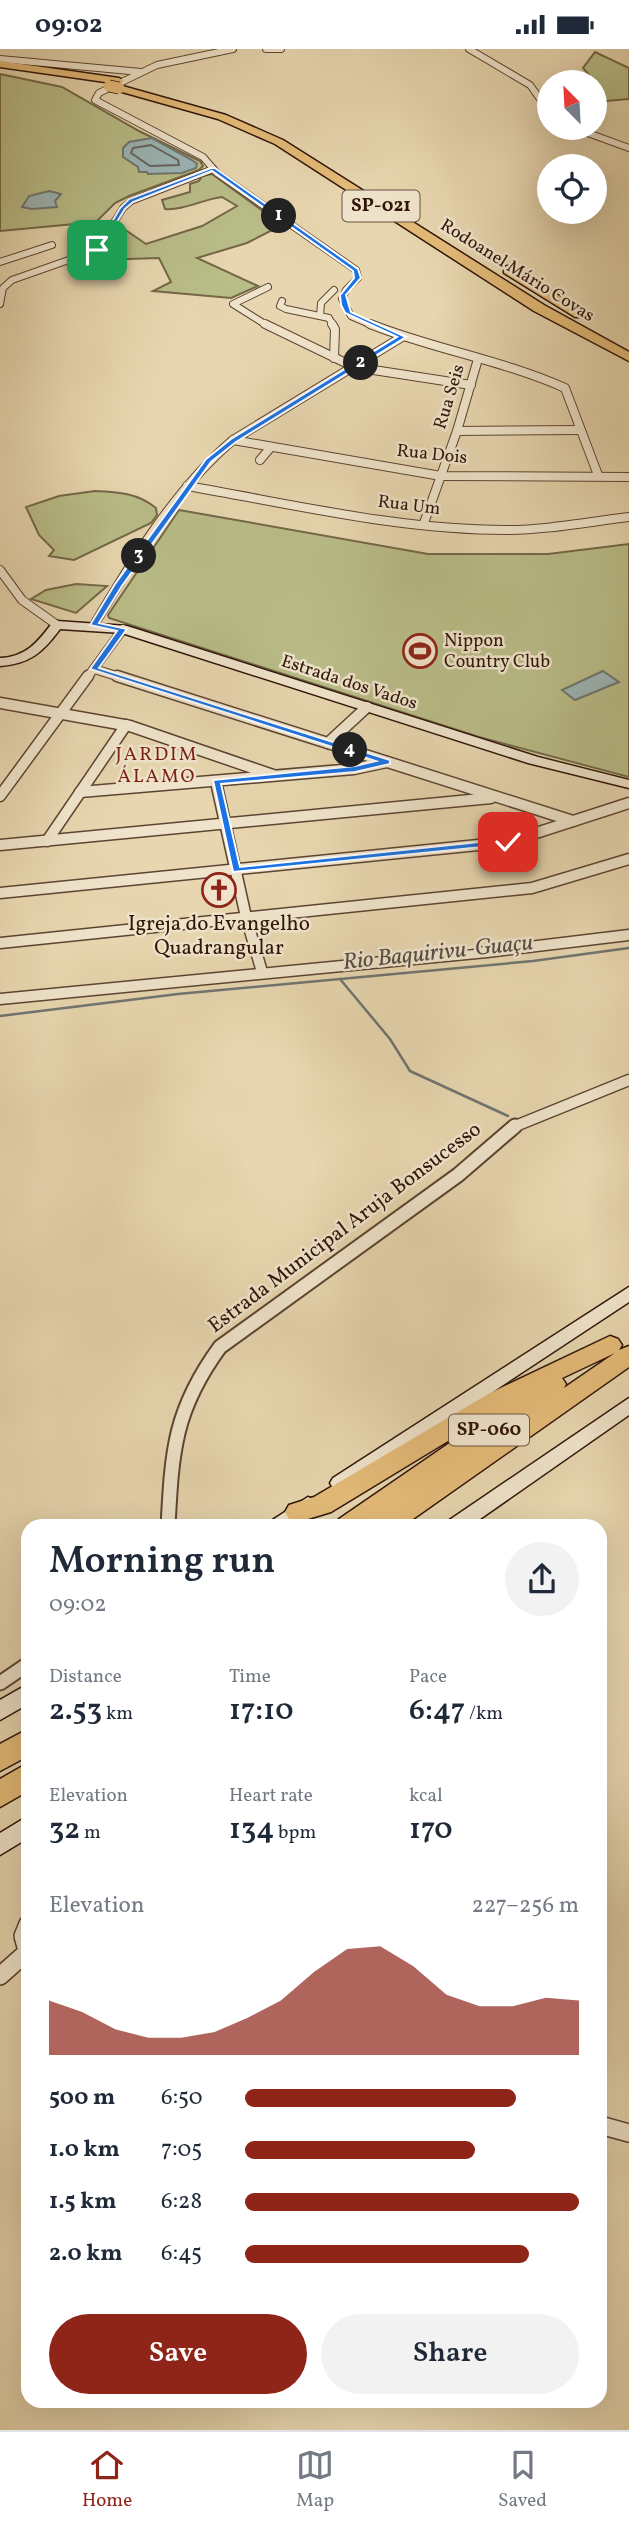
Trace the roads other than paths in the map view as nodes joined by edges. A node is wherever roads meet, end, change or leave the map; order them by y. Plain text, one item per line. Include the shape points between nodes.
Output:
1 (233, 49) edge
2 (266, 49) edge
3 (281, 49) edge
4 (469, 49) edge
5 (0, 61) edge
6 (0, 70) edge
7 (142, 72) junction
8 (121, 84) junction
9 (537, 95) edge
10 (96, 96) joint
11 (607, 140) edge
12 (629, 148) edge
13 (342, 167) dead end
14 (213, 169) junction
15 (52, 245) dead end
16 (0, 262) edge
17 (497, 263) dead end
18 (268, 287) dead end
19 (334, 290) dead end
20 (282, 301) dead end
21 (0, 304) edge
22 (321, 306) junction
23 (291, 312) junction
24 (320, 316) junction
25 (594, 322) dead end
26 (402, 337) junction
27 (629, 357) edge
28 (334, 358) junction
29 (478, 359) junction
30 (354, 367) junction
31 (471, 385) junction
32 (580, 430) junction
33 (457, 431) junction
34 (233, 440) junction
35 (271, 446) junction
36 (260, 460) dead end
37 (441, 475) junction
38 (598, 475) junction
39 (629, 477) edge
40 (187, 486) junction
41 (629, 517) edge
42 (424, 523) junction
43 (0, 570) edge
44 (57, 625) junction
45 (94, 625) junction
46 (122, 629) junction
47 (0, 662) edge
48 (94, 669) junction
49 (0, 703) edge
50 (367, 707) junction
51 (62, 712) junction
52 (126, 725) junction
53 (328, 743) junction
54 (387, 762) junction
55 (277, 776) junction
56 (216, 782) junction
57 (629, 785) edge
58 (80, 792) junction
59 (0, 796) edge
60 (497, 797) junction
61 (629, 803) edge
62 (574, 821) junction
63 (226, 825) junction
64 (47, 841) junction
65 (0, 845) edge
66 (627, 862) edge
67 (236, 870) junction
68 (0, 893) edge
69 (246, 917) junction
70 (629, 935) edge
71 (0, 943) edge
72 (262, 972) junction
73 (0, 999) edge
74 (629, 1080) edge
75 (629, 1293) edge
76 (623, 1345) edge
77 (629, 1368) edge
78 (565, 1399) junction
79 (629, 1405) edge
80 (168, 1519) edge
81 (288, 1519) edge
82 (359, 1519) edge
83 (394, 1519) edge
84 (465, 1519) edge
85 (21, 1669) edge
86 (0, 1683) edge
87 (21, 1698) edge
88 (0, 1711) edge
89 (21, 1746) edge
90 (0, 1759) edge
91 (21, 1780) edge
92 (0, 1795) edge
93 (21, 1831) edge
94 (0, 1845) edge
95 (21, 1958) edge
96 (0, 1976) edge
97 (607, 2127) edge
98 (629, 2133) edge

1 - 7 street
2 - 3 street
4 - 9 street via 530,85
5 - 7 street
5 - 8 highway, Rodoanel Mário Covas / SP-021
6 - 8 highway, Rodoanel Mário Covas / SP-021
7 - 8 street
8 - 10 street
8 - 13 highway, Rodoanel Mário Covas / SP-021 via 190,98 248,117
8 - 27 highway, Rodoanel Mário Covas / SP-021 via 222,117 279,142 540,308
10 - 14 street via 97,102 203,157
11 - 12 street
14 - 21 street via 131,201 97,250 12,279 3,288
14 - 26 street via 356,270 358,278 343,295 349,313
15 - 16 street
17 - 25 highway, Rodoanel Mário Covas
18 - 28 street via 233,304
19 - 22 street
20 - 23 street via 280,306
22 - 23 street
22 - 24 street
23 - 24 street
24 - 28 street via 329,318 335,329
26 - 29 street
26 - 30 street
28 - 30 street
29 - 31 street, Rua Seis
29 - 32 street via 559,383 569,393
30 - 31 street
30 - 34 street
31 - 33 street, Rua Seis
32 - 33 street
32 - 38 street
33 - 37 street, Rua Seis
34 - 35 street, Rua Dois
34 - 40 street
35 - 36 street
35 - 37 street, Rua Dois
37 - 38 street, Rua Dois
37 - 42 street, Rua Seis
38 - 39 street, Rua Dois
40 - 42 street, Rua Um
40 - 45 street
41 - 42 street, Rua Um via 508,530
43 - 44 street via 22,600
44 - 45 street, Estrada dos Vados
44 - 47 street via 31,656
45 - 46 street, Estrada dos Vados
46 - 48 street
46 - 50 street, Estrada dos Vados
48 - 51 street
48 - 53 street
49 - 51 street
50 - 53 street
50 - 57 street, Estrada dos Vados
51 - 52 street
51 - 59 street
52 - 55 street
52 - 58 street
53 - 54 street
54 - 55 street
54 - 60 street
55 - 56 street
56 - 58 street
56 - 63 street
58 - 64 street
60 - 62 street
60 - 63 street
61 - 62 street
62 - 67 street via 508,842
63 - 64 street
63 - 67 street
64 - 65 street
66 - 69 street via 532,888
67 - 68 street
67 - 69 street
69 - 71 street
69 - 72 street
70 - 72 street
72 - 73 street
74 - 80 street, Estrada Municipal Aruja Bonsucesso via 517,1124 458,1175 219,1347 197,1375 178,1423
75 - 81 street
76 - 78 highway, SP-060
76 - 81 highway via 575,1360 457,1423 322,1505
76 - 82 highway, SP-060
77 - 78 highway
78 - 83 highway, SP-060
79 - 84 street
85 - 86 street
87 - 88 street
89 - 90 highway
91 - 92 highway
93 - 94 street
95 - 96 street
97 - 98 street

